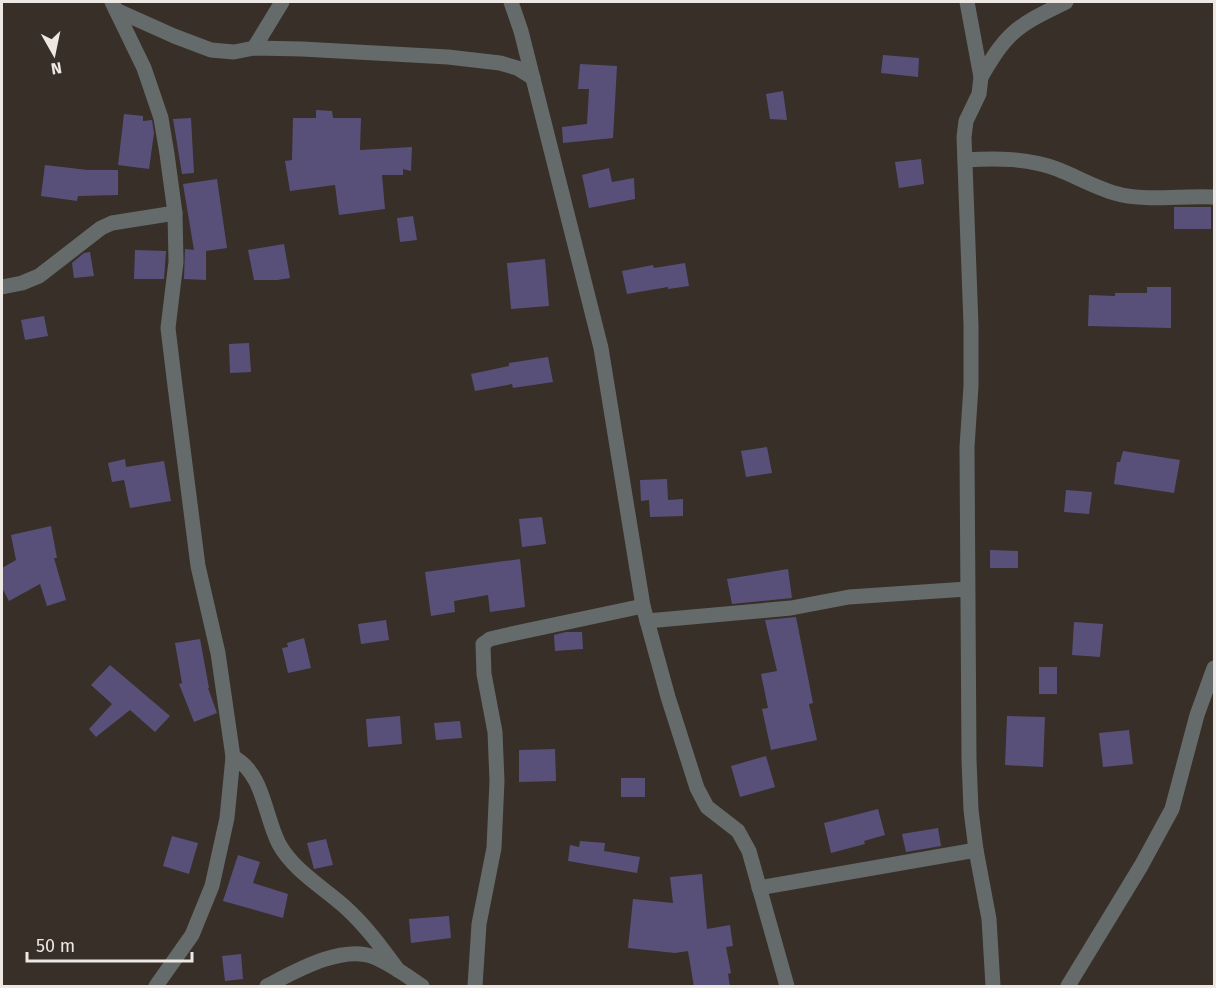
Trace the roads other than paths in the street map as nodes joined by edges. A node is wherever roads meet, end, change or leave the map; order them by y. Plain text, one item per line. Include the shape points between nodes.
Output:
1 (104, 2) edge
2 (282, 2) edge
3 (510, 2) edge
4 (968, 2) edge
5 (1066, 2) edge
6 (115, 7) edge
7 (254, 48) junction
8 (981, 77) junction
9 (532, 78) junction
10 (965, 160) junction
11 (1215, 197) edge
12 (175, 213) junction
13 (2, 287) edge
14 (967, 589) junction
15 (642, 606) junction
16 (647, 621) junction
17 (1215, 668) edge
18 (233, 757) junction
19 (976, 850) junction
20 (759, 888) junction
21 (398, 970) junction
22 (156, 987) edge
23 (267, 987) edge
24 (422, 987) edge
25 (475, 987) edge
26 (787, 987) edge
27 (993, 987) edge
28 (1068, 987) edge

1 - 6 street
2 - 7 street
3 - 9 street
4 - 8 street
5 - 8 street via 1012,33
6 - 7 street via 211,50 234,52
6 - 12 street via 144,68 161,118
7 - 9 street via 459,58 500,63
8 - 10 street via 979,94 966,121
9 - 15 street via 601,348
10 - 11 street via 1033,162 1120,195
10 - 14 street via 971,325
12 - 13 street via 112,223 39,276
12 - 18 street via 176,262 168,328 198,566 218,653
14 - 16 street via 849,597 791,608
14 - 19 street via 971,810
15 - 16 street
15 - 25 street via 498,637 483,644 497,781 494,848 479,924
16 - 20 street via 697,788 707,807 738,831 749,851
17 - 28 street via 1197,714 1172,809
18 - 21 street via 247,766 255,780 280,845 291,860 347,909
18 - 22 street via 227,818 212,886 192,935
19 - 20 street
19 - 27 street via 989,919
20 - 26 street
21 - 23 street via 372,956 342,954 304,967
21 - 24 street

